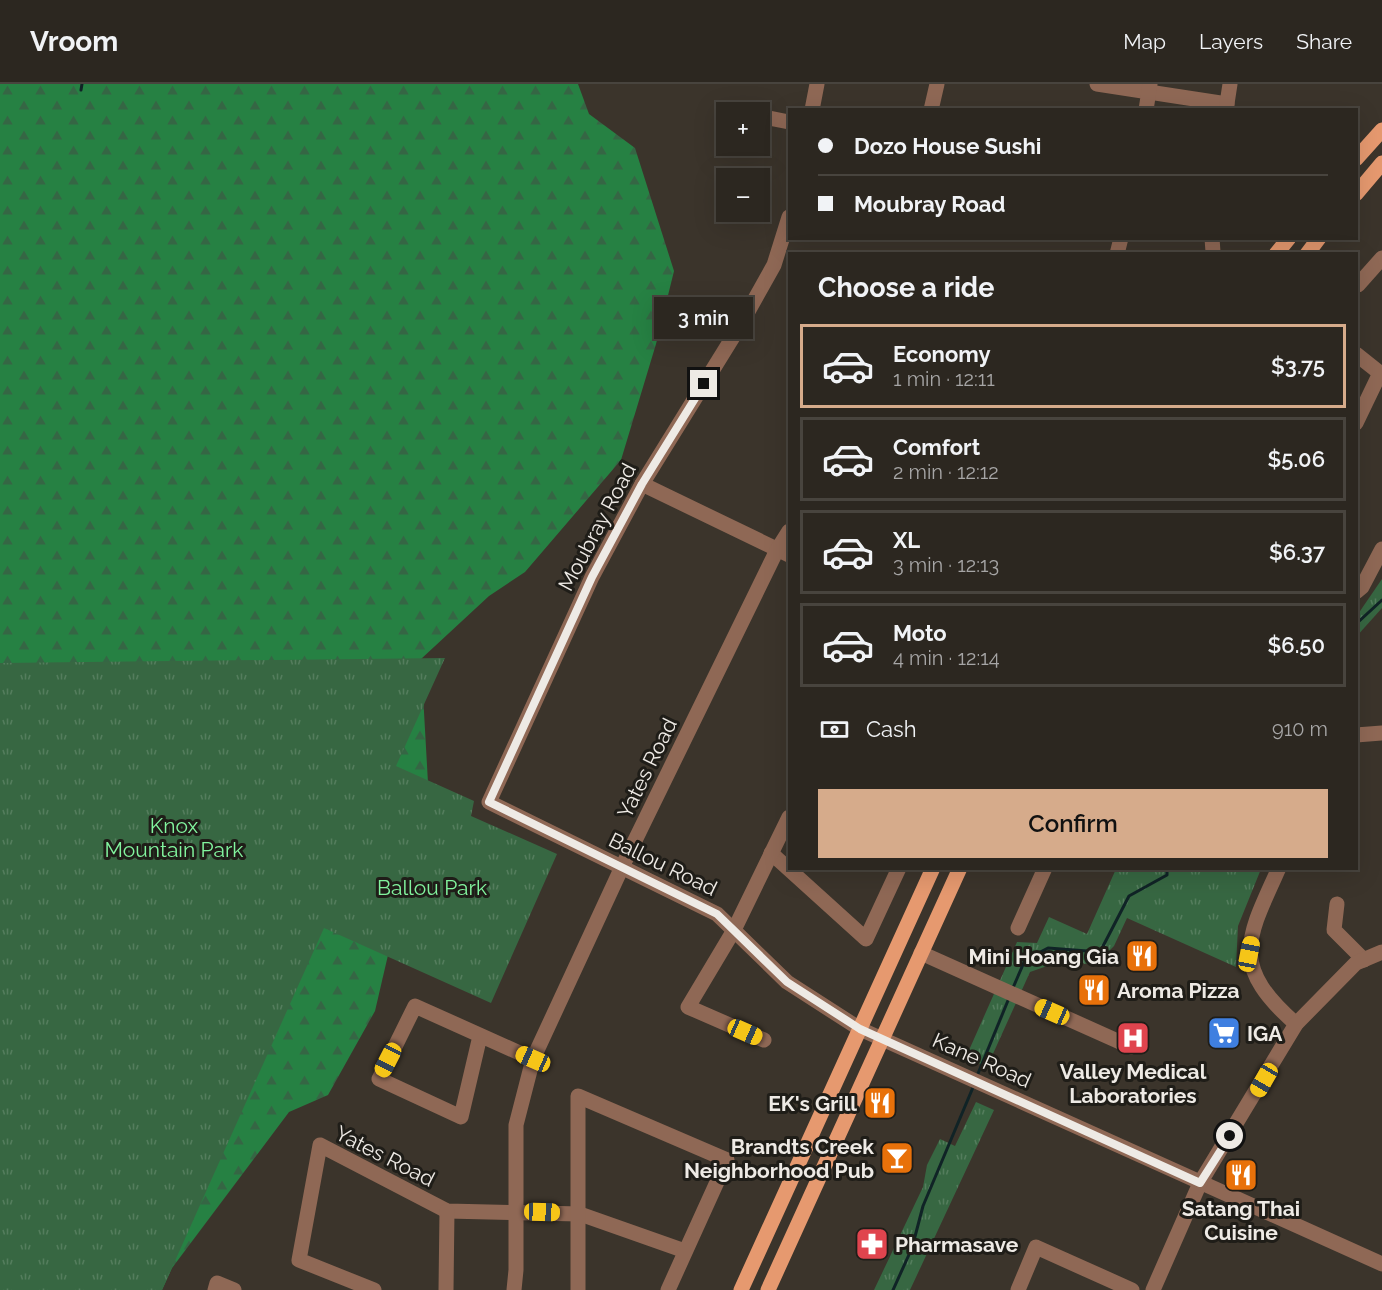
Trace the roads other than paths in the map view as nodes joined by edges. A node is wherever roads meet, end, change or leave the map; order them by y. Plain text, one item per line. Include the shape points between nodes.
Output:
1 (817, 84) edge
2 (937, 84) edge
3 (1097, 84) edge
4 (1230, 84) edge
5 (1150, 88) edge
6 (1226, 106) edge
7 (812, 108) edge
8 (931, 108) edge
9 (1146, 108) edge
10 (770, 118) edge
11 (788, 122) edge
12 (1382, 130) edge
13 (1358, 157) edge
14 (1382, 164) edge
15 (1358, 192) edge
16 (788, 220) edge
17 (1317, 240) edge
18 (1308, 252) edge
19 (1381, 260) edge
20 (1358, 285) dead end
21 (1358, 355) edge
22 (1381, 372) edge
23 (1358, 419) edge
24 (642, 484) junction
25 (788, 534) edge
26 (1382, 549) edge
27 (783, 552) edge
28 (1358, 590) edge
29 (1382, 733) edge
30 (1358, 735) edge
31 (489, 802) joint
32 (788, 819) edge
33 (771, 853) junction
34 (622, 867) junction
35 (788, 868) edge
36 (790, 870) edge
37 (898, 870) edge
38 (932, 870) edge
39 (959, 870) edge
40 (1044, 870) edge
41 (1278, 870) edge
42 (1337, 904) dead end
43 (1018, 928) dead end
44 (734, 930) junction
45 (1382, 952) edge
46 (921, 953) junction
47 (1364, 960) junction
48 (1296, 1024) junction
49 (860, 1029) junction
50 (480, 1036) junction
51 (882, 1038) junction
52 (764, 1040) dead end
53 (1131, 1047) dead end
54 (533, 1059) junction
55 (1200, 1183) junction
56 (447, 1212) junction
57 (516, 1212) junction
58 (580, 1214) junction
59 (685, 1251) junction
60 (1382, 1264) edge
61 (215, 1290) edge
62 (234, 1290) edge
63 (374, 1290) edge
64 (446, 1290) edge
65 (514, 1290) edge
66 (578, 1290) edge
67 (668, 1290) edge
68 (741, 1290) edge
69 (768, 1290) edge
70 (1018, 1290) edge
71 (1132, 1290) edge
72 (1153, 1290) edge

1 - 7 street
2 - 8 street
3 - 5 street
4 - 6 street
5 - 6 street
5 - 9 street
10 - 11 street
12 - 13 main road
14 - 15 main road
16 - 24 street, Moubray Road via 774,265
17 - 18 main road
19 - 20 street
21 - 22 street
22 - 23 street
24 - 27 street
24 - 31 street, Moubray Road via 592,577
25 - 27 street, Yates Road
26 - 28 street
27 - 34 street, Yates Road
29 - 30 street
31 - 34 street, Ballou Road
32 - 33 street
33 - 35 street
33 - 44 street
34 - 44 street, Ballou Road via 717,914
34 - 54 street, Yates Road
36 - 37 street via 866,939
38 - 49 main road
39 - 46 main road
40 - 43 street
41 - 48 street via 1255,921 1249,954 1260,987
42 - 47 street via 1334,930
44 - 49 street, Ballou Road via 787,982
44 - 52 street via 688,1007
45 - 47 street
46 - 51 main road
46 - 53 street
47 - 48 street via 1356,963
48 - 55 street
49 - 51 street, Kane Road
49 - 68 main road
50 - 50 street via 415,1006 379,1078 461,1117
50 - 54 street
51 - 55 street, Kane Road
51 - 69 main road
54 - 57 street, Yates Road via 516,1125
55 - 60 street, Kane Road
55 - 72 street
56 - 57 street, Yates Road
56 - 63 street, Yates Road via 320,1145 299,1260
56 - 64 street, Yates Road
57 - 58 street
57 - 65 street, Yates Road
58 - 59 street
58 - 59 street via 578,1095 727,1160
58 - 66 street
59 - 67 street
61 - 62 street via 217,1283
70 - 71 street via 1036,1247

